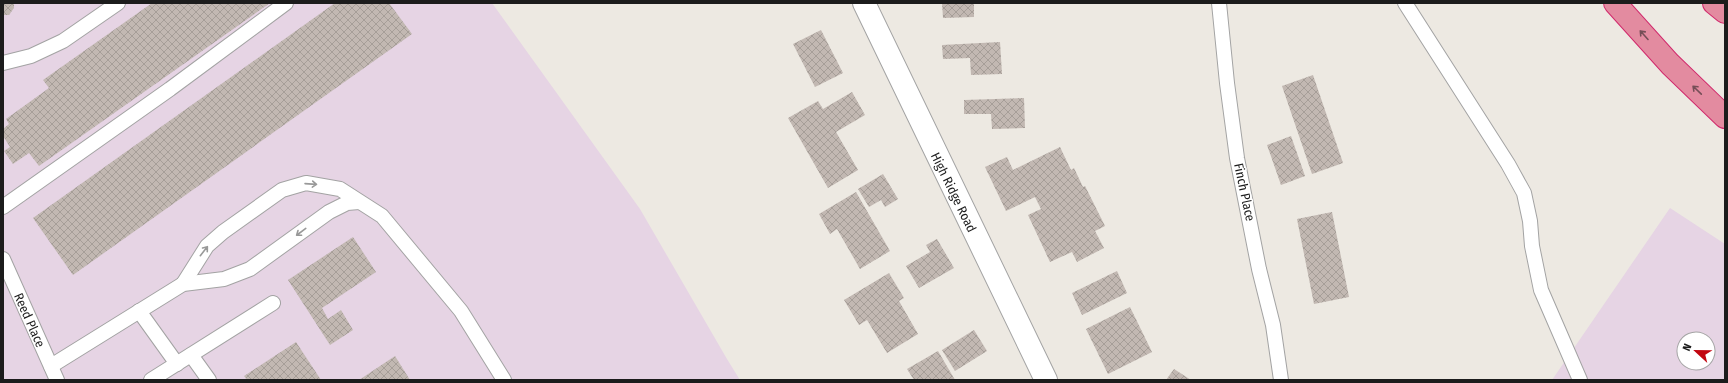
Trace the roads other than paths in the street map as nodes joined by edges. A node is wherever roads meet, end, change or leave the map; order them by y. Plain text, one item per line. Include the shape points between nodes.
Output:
1 (118, 3) edge
2 (286, 3) edge
3 (864, 3) edge
4 (1219, 3) edge
5 (1405, 3) edge
6 (1615, 3) edge
7 (1714, 3) edge
8 (1725, 12) edge
9 (3, 63) edge
10 (1725, 117) edge
11 (359, 202) junction
12 (3, 207) edge
13 (3, 259) edge
14 (183, 284) junction
15 (272, 303) dead end
16 (139, 311) junction
17 (191, 355) junction
18 (177, 364) junction
19 (51, 366) junction
20 (57, 380) edge
21 (151, 380) edge
22 (209, 380) edge
23 (504, 380) edge
24 (1046, 380) edge
25 (1281, 380) edge
26 (1580, 380) edge

1 - 9 lane via 63,41 31,56
2 - 12 lane
3 - 24 street, High Ridge Road
4 - 25 lane, Finch Place via 1237,158 1273,325
5 - 26 lane via 1524,193 1541,290
10 -> 6 highway via 1670,64
7 - 8 highway
11 -> 14 lane via 347,203 329,212 250,269 224,279
14 -> 11 lane via 207,246 282,190 306,183 319,184 340,189
11 - 23 lane via 382,216 461,311
13 - 19 lane, Reed Place
14 - 16 lane
15 - 17 lane
16 - 18 lane
16 - 19 lane
17 - 18 lane
17 - 22 lane
18 - 21 lane
19 - 20 lane, Reed Place

